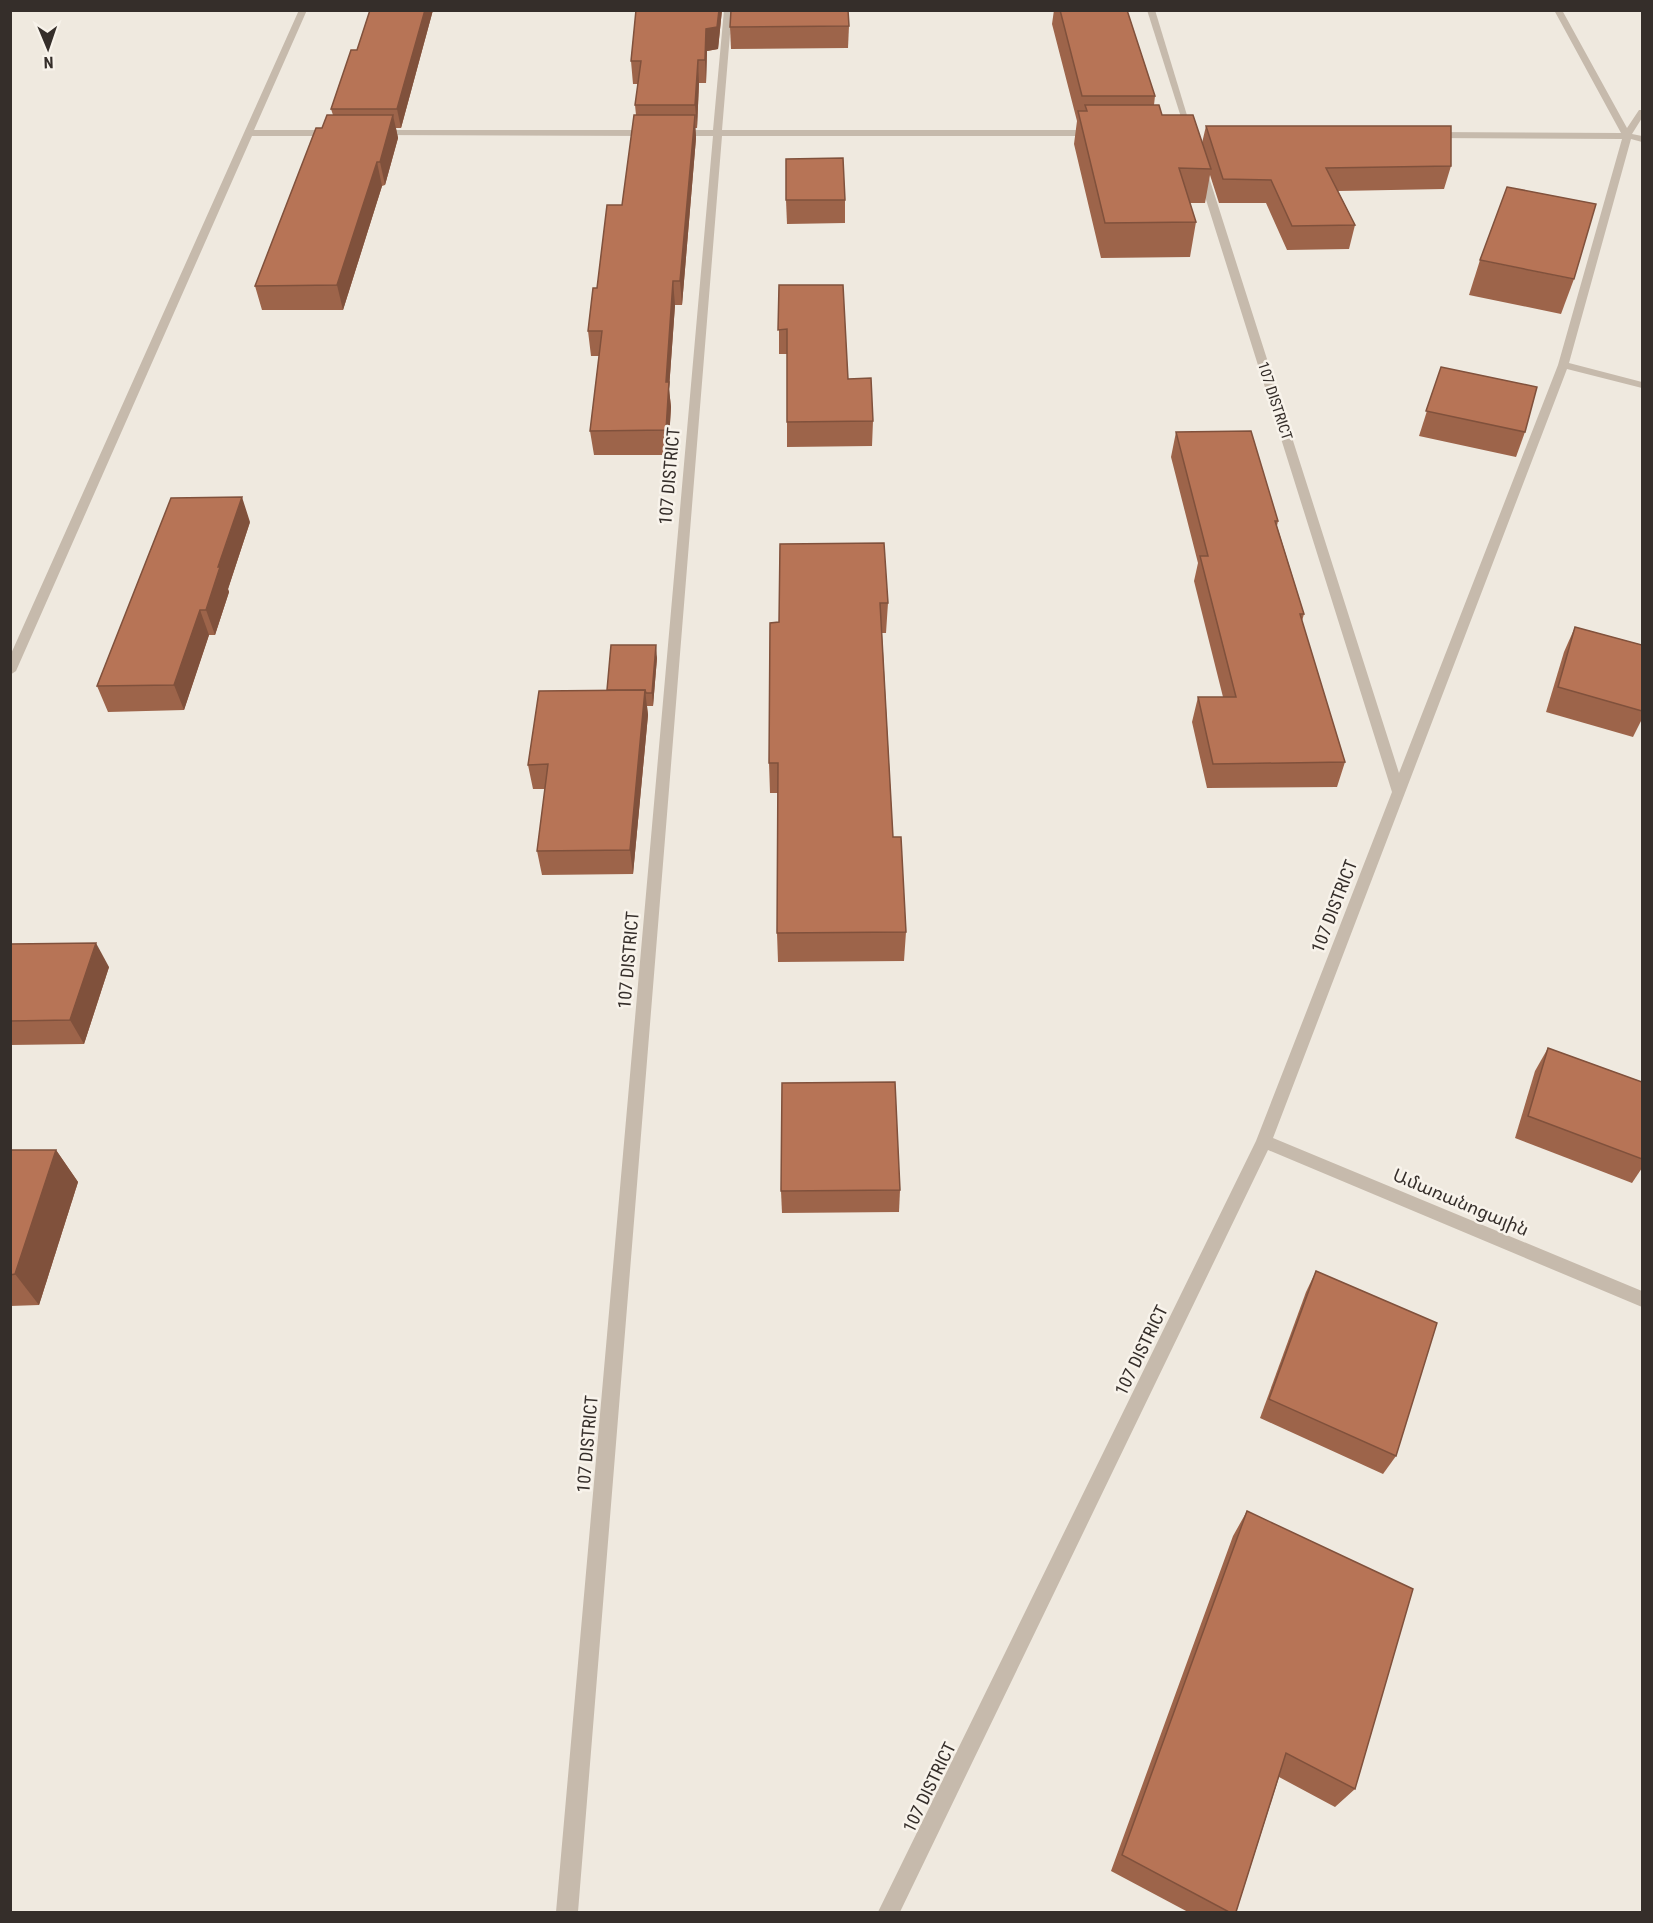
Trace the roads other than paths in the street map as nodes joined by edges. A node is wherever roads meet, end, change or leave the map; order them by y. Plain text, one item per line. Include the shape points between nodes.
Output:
1 (303, 10) edge
2 (728, 10) edge
3 (1151, 10) edge
4 (1558, 10) edge
5 (1642, 112) edge
6 (247, 133) junction
7 (341, 133) edge
8 (364, 133) edge
9 (659, 133) edge
10 (670, 133) edge
11 (718, 133) junction
12 (1107, 133) edge
13 (1415, 135) edge
14 (1635, 138) edge
15 (1563, 365) junction
16 (1642, 385) edge
17 (10, 671) edge
18 (1398, 791) junction
19 (1264, 1141) junction
20 (1642, 1299) edge
21 (567, 1912) edge
22 (889, 1912) edge

1 - 6 street
2 - 11 street, 107 DISTRICT
3 - 18 street, 107 DISTRICT
4 - 14 street
5 - 14 street, 107 DISTRICT
6 - 7 street
6 - 17 street
8 - 9 street
10 - 11 street
11 - 12 street
11 - 21 street, 107 DISTRICT
13 - 14 street
14 - 15 street, 107 DISTRICT
15 - 16 street
15 - 18 street, 107 DISTRICT
18 - 19 street, 107 DISTRICT
19 - 20 street, Ամառանոցային
19 - 22 street, 107 DISTRICT

